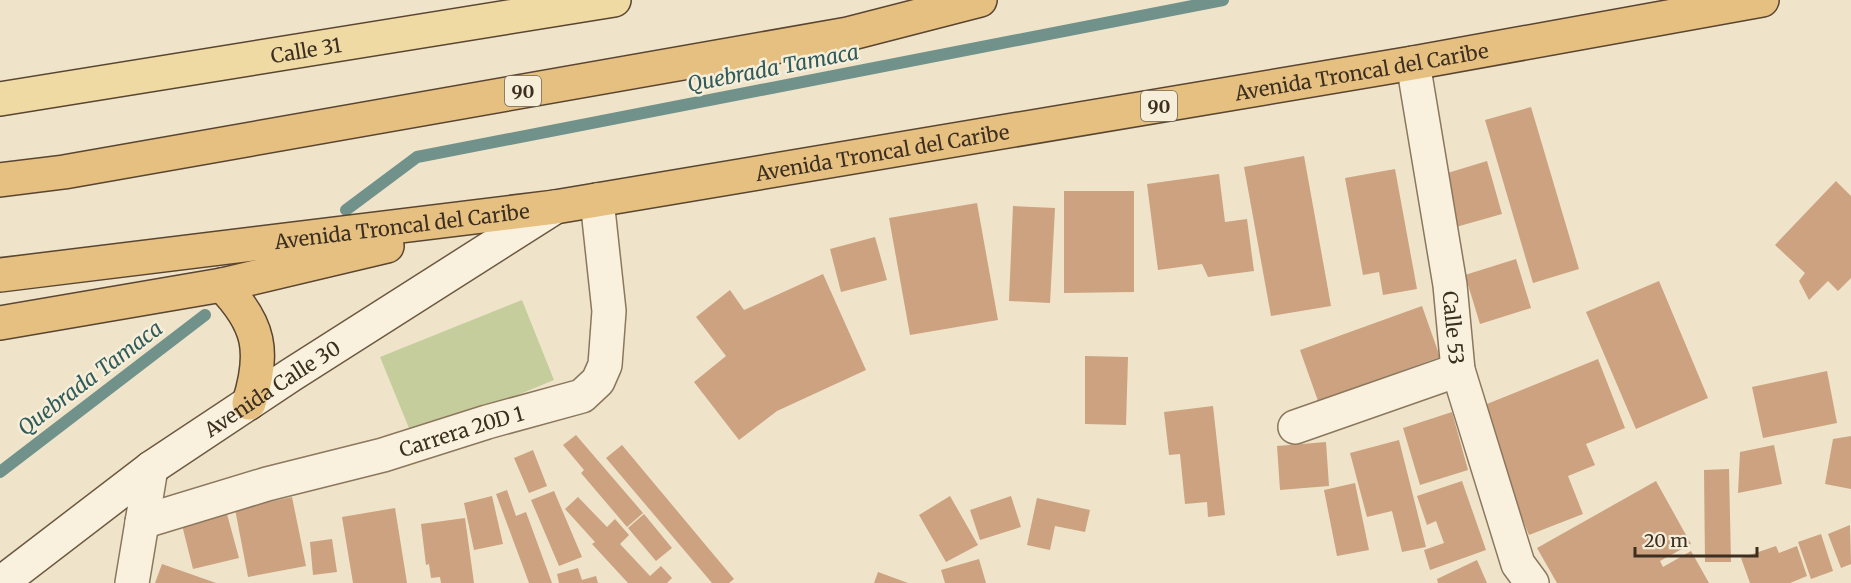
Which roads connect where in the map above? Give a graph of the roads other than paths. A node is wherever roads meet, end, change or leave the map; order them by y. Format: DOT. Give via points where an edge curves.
graph roads {
  1 [pos="614,0"];
  2 [pos="980,0"];
  3 [pos="1762,0"];
  4 [pos="1413,63"];
  5 [pos="0,99"];
  6 [pos="0,180"];
  7 [pos="597,200"];
  8 [pos="555,207"];
  9 [pos="0,275"];
  10 [pos="222,285"];
  11 [pos="0,323"];
  12 [pos="1458,370"];
  13 [pos="249,403"];
  14 [pos="1295,427"];
  15 [pos="151,468"];
  16 [pos="142,522"];
  17 [pos="1,583"];
  18 [pos="132,583"];
  19 [pos="1532,583"];
  1 -- 5 [label="main road, Calle 31"];
  2 -- 6 [label="highway, 90" via="848,34"];
  3 -- 4 [label="highway, Avenida Troncal del Caribe / 90"];
  4 -- 7 [label="highway, Avenida Troncal del Caribe / 90"];
  4 -- 12 [label="street, Calle 53" via="1450,285"];
  7 -- 8 [label="highway, Avenida Troncal del Caribe / 90"];
  7 -- 16 [label="street, Carrera 20D 1" via="609,311 605,365 598,381 582,396"];
  8 -- 9 [label="highway, Avenida Troncal del Caribe / 90"];
  8 -- 10 [label="highway"];
  8 -- 13 [label="street, Avenida Calle 30"];
  10 -- 11 [label="highway"];
  10 -- 13 [label="highway" via="240,303 253,326 257,378"];
  12 -- 14 [label="street"];
  12 -- 19 [label="street, Calle 53" via="1518,564"];
  13 -- 15 [label="street, Avenida Calle 30"];
  15 -- 16 [label="street"];
  15 -- 17 [label="street, Avenida Calle 30"];
  16 -- 18 [label="street"];
}
